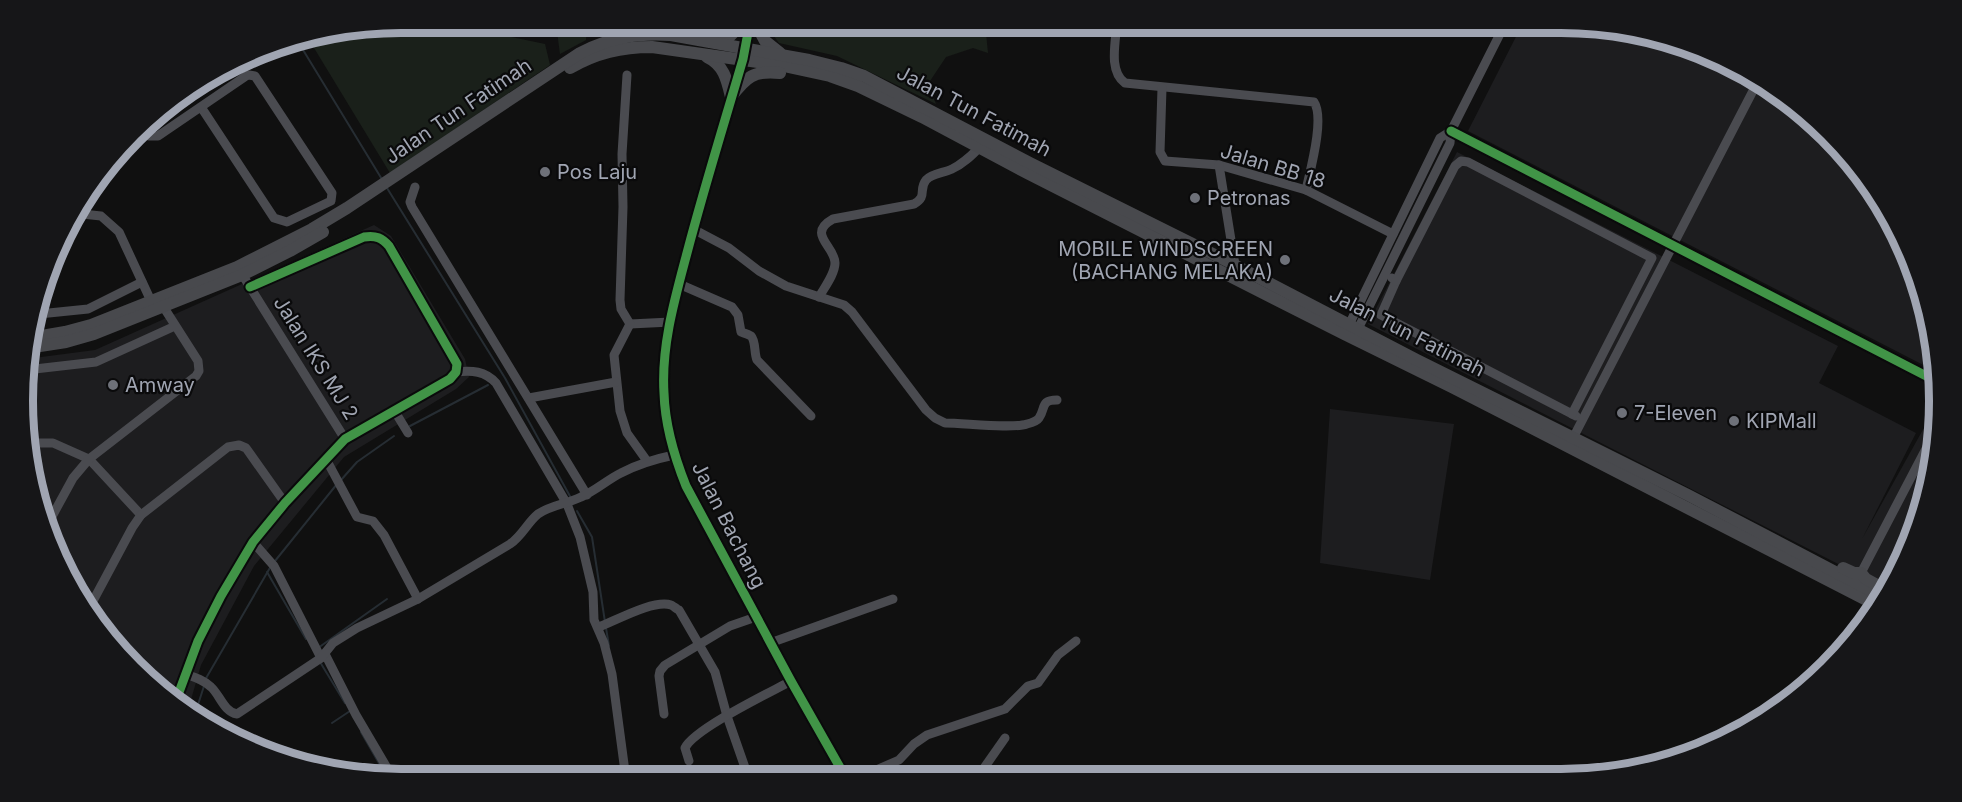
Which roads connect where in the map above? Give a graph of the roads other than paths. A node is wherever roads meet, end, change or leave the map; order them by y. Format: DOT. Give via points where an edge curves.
graph roads {
  1 [pos="733,33"];
  2 [pos="748,33"];
  3 [pos="759,33"];
  4 [pos="1117,33"];
  5 [pos="1500,33"];
  6 [pos="693,38"];
  7 [pos="695,53"];
  8 [pos="744,54"];
  9 [pos="792,57"];
  10 [pos="815,72"];
  11 [pos="627,75"];
  12 [pos="1162,88"];
  13 [pos="1754,88"];
  14 [pos="732,97"];
  15 [pos="201,107"];
  16 [pos="1451,131"];
  17 [pos="147,135"];
  18 [pos="979,148"];
  19 [pos="1219,165"];
  20 [pos="396,181"];
  21 [pos="415,187"];
  22 [pos="1306,190"];
  23 [pos="84,214"];
  24 [pos="693,229"];
  25 [pos="1393,234"];
  26 [pos="1672,245"];
  27 [pos="1235,265"];
  28 [pos="240,271"];
  29 [pos="1385,274"];
  30 [pos="1396,281"];
  31 [pos="142,282"];
  32 [pos="679,284"];
  33 [pos="250,287"];
  34 [pos="819,297"];
  35 [pos="157,302"];
  36 [pos="44,313"];
  37 [pos="671,322"];
  38 [pos="630,324"];
  39 [pos="175,326"];
  40 [pos="1351,332"];
  41 [pos="39,337"];
  42 [pos="37,346"];
  43 [pos="457,368"];
  44 [pos="35,369"];
  45 [pos="1928,377"];
  46 [pos="616,382"];
  47 [pos="529,398"];
  48 [pos="1057,400"];
  49 [pos="394,410"];
  50 [pos="1572,414"];
  51 [pos="811,416"];
  52 [pos="1582,419"];
  53 [pos="408,433"];
  54 [pos="1573,438"];
  55 [pos="345,439"];
  56 [pos="36,443"];
  57 [pos="1926,449"];
  58 [pos="674,455"];
  59 [pos="89,459"];
  60 [pos="326,459"];
  61 [pos="647,461"];
  62 [pos="587,495"];
  63 [pos="285,503"];
  64 [pos="567,504"];
  65 [pos="52,515"];
  66 [pos="141,515"];
  67 [pos="254,542"];
  68 [pos="1829,568"];
  69 [pos="1861,573"];
  70 [pos="1879,586"];
  71 [pos="1875,593"];
  72 [pos="1855,595"];
  73 [pos="418,599"];
  74 [pos="892,599"];
  75 [pos="93,601"];
  76 [pos="1869,602"];
  77 [pos="1867,605"];
  78 [pos="756,617"];
  79 [pos="603,625"];
  80 [pos="1076,641"];
  81 [pos="770,642"];
  82 [pos="699,644"];
  83 [pos="323,656"];
  84 [pos="185,674"];
  85 [pos="791,681"];
  86 [pos="177,693"];
  87 [pos="664,714"];
  88 [pos="727,716"];
  89 [pos="1005,738"];
  90 [pos="689,761"];
  91 [pos="387,768"];
  92 [pos="624,769"];
  93 [pos="746,769"];
  94 [pos="841,769"];
  95 [pos="878,769"];
  96 [pos="983,769"];
  1 -- 6 [label="main road" via="721,40"];
  2 -- 8 [label="street, Jalan Bachang"];
  3 -- 9 [label="main road" via="772,48"];
  4 -- 12 [label="street" via="1117,75 1125,83"];
  5 -- 16 [label="street"];
  6 -- 8 [label="main road, Jalan Tun Fatimah"];
  6 -- 20 [label="main road, Jalan Tun Fatimah" via="643,34 600,43 572,57"];
  7 -- 8 [label="main road, Jalan Tun Fatimah"];
  7 -- 14 [label="main road" via="710,58 722,69"];
  7 -- 20 [label="main road, Jalan Tun Fatimah" via="633,47 590,57"];
  8 -- 9 [label="main road, Jalan Tun Fatimah"];
  8 -- 10 [label="main road, Jalan Tun Fatimah"];
  8 -- 14 [label="street, Jalan Bachang"];
  9 -- 27 [label="main road, Jalan Tun Fatimah" via="864,76"];
  10 -- 14 [label="main road" via="756,74"];
  10 -- 18 [label="main road, Jalan Tun Fatimah" via="858,86"];
  11 -- 38 [label="street" via="620,300"];
  12 -- 19 [label="street, Jalan BB 18" via="1160,152 1165,161"];
  12 -- 22 [label="street" via="1314,102 1318,109 1317,139"];
  13 -- 26 [label="street"];
  14 -- 24 [label="street, Jalan Bachang"];
  15 -- 15 [label="street" via="278,220 287,222 328,203 332,192 258,79 246,76"];
  15 -- 17 [label="street" via="158,136"];
  16 -- 25 [label="street" via="1440,138"];
  16 -- 26 [label="street"];
  16 -- 29 [label="street" via="1450,143"];
  18 -- 34 [label="street" via="958,166 927,179 923,197 914,204 826,223 822,234 835,263"];
  18 -- 40 [label="main road, Jalan Tun Fatimah"];
  19 -- 22 [label="street, Jalan BB 18"];
  19 -- 27 [label="street"];
  20 -- 28 [label="main road, Jalan Tun Fatimah" via="309,241"];
  21 -- 47 [label="street" via="412,207"];
  22 -- 25 [label="street, Jalan BB 18"];
  23 -- 31 [label="street" via="101,216 119,232"];
  24 -- 32 [label="street, Jalan Bachang"];
  24 -- 34 [label="street" via="729,248 759,272"];
  25 -- 40 [label="street"];
  26 -- 45 [label="street"];
  26 -- 52 [label="street"];
  27 -- 40 [label="main road, Jalan Tun Fatimah"];
  28 -- 33 [label="street, Jalan IKS MJ 2"];
  28 -- 35 [label="main road, Jalan Tun Fatimah"];
  29 -- 30 [label="street"];
  29 -- 40 [label="street"];
  30 -- 50 [label="street" via="1382,315"];
  30 -- 50 [label="street" via="1461,161 1652,258"];
  31 -- 35 [label="street"];
  31 -- 36 [label="street" via="88,309"];
  32 -- 37 [label="street, Jalan Bachang"];
  32 -- 51 [label="street" via="732,307 741,332 753,339 757,360"];
  33 -- 43 [label="street" via="364,237 382,238"];
  33 -- 55 [label="street, Jalan IKS MJ 2"];
  34 -- 48 [label="street" via="844,305 852,312 926,410 945,423 1022,426 1037,420 1043,405"];
  35 -- 39 [label="street"];
  35 -- 41 [label="main road, Jalan Tun Fatimah" via="91,325"];
  35 -- 42 [label="main road, Jalan Tun Fatimah" via="94,334"];
  37 -- 38 [label="street"];
  37 -- 58 [label="street, Jalan Bachang" via="664,392"];
  38 -- 46 [label="street" via="614,355"];
  39 -- 44 [label="street" via="96,362"];
  39 -- 59 [label="street" via="198,361 196,376"];
  40 -- 54 [label="main road, Jalan Tun Fatimah"];
  40 -- 72 [label="main road, Jalan Tun Fatimah"];
  43 -- 49 [label="street" via="450,379"];
  43 -- 64 [label="street" via="489,375 496,382"];
  46 -- 47 [label="street"];
  46 -- 61 [label="street" via="622,421"];
  47 -- 62 [label="street"];
  49 -- 53 [label="street"];
  49 -- 55 [label="street"];
  50 -- 52 [label="street"];
  52 -- 54 [label="street"];
  54 -- 68 [label="main road, Jalan Tun Fatimah"];
  55 -- 60 [label="street"];
  56 -- 59 [label="street" via="53,443"];
  57 -- 69 [label="street"];
  58 -- 61 [label="street"];
  58 -- 78 [label="street, Jalan Bachang" via="686,486"];
  59 -- 65 [label="street"];
  59 -- 66 [label="street"];
  60 -- 63 [label="street"];
  60 -- 73 [label="street" via="357,517 373,521 384,535"];
  61 -- 62 [label="street"];
  62 -- 64 [label="street"];
  63 -- 66 [label="street" via="246,448 233,445"];
  63 -- 67 [label="street"];
  64 -- 73 [label="street" via="536,515 519,538"];
  64 -- 79 [label="street" via="585,557 594,620"];
  66 -- 75 [label="street"];
  67 -- 83 [label="street" via="274,566"];
  67 -- 84 [label="street" via="202,632"];
  68 -- 69 [label="main road"];
  68 -- 71 [label="main road, Jalan Tun Fatimah"];
  69 -- 70 [label="main road"];
  72 -- 76 [label="main road, Jalan Tun Fatimah"];
  72 -- 77 [label="main road"];
  73 -- 83 [label="street" via="357,628 333,643"];
  74 -- 81 [label="street"];
  78 -- 81 [label="street, Jalan Bachang"];
  78 -- 82 [label="street"];
  79 -- 82 [label="street" via="652,606 671,605 679,610"];
  79 -- 92 [label="street"];
  80 -- 95 [label="street" via="1058,655 1038,683 1028,686 1005,709 927,735 899,760"];
  81 -- 85 [label="street, Jalan Bachang"];
  82 -- 87 [label="street" via="660,671"];
  82 -- 88 [label="street" via="715,672"];
  83 -- 84 [label="street" via="237,714 229,711 201,679"];
  83 -- 91 [label="street"];
  84 -- 86 [label="street"];
  85 -- 88 [label="street"];
  85 -- 94 [label="street, Jalan Bachang"];
  88 -- 90 [label="street" via="687,743"];
  88 -- 93 [label="street"];
  89 -- 96 [label="street"];
}
